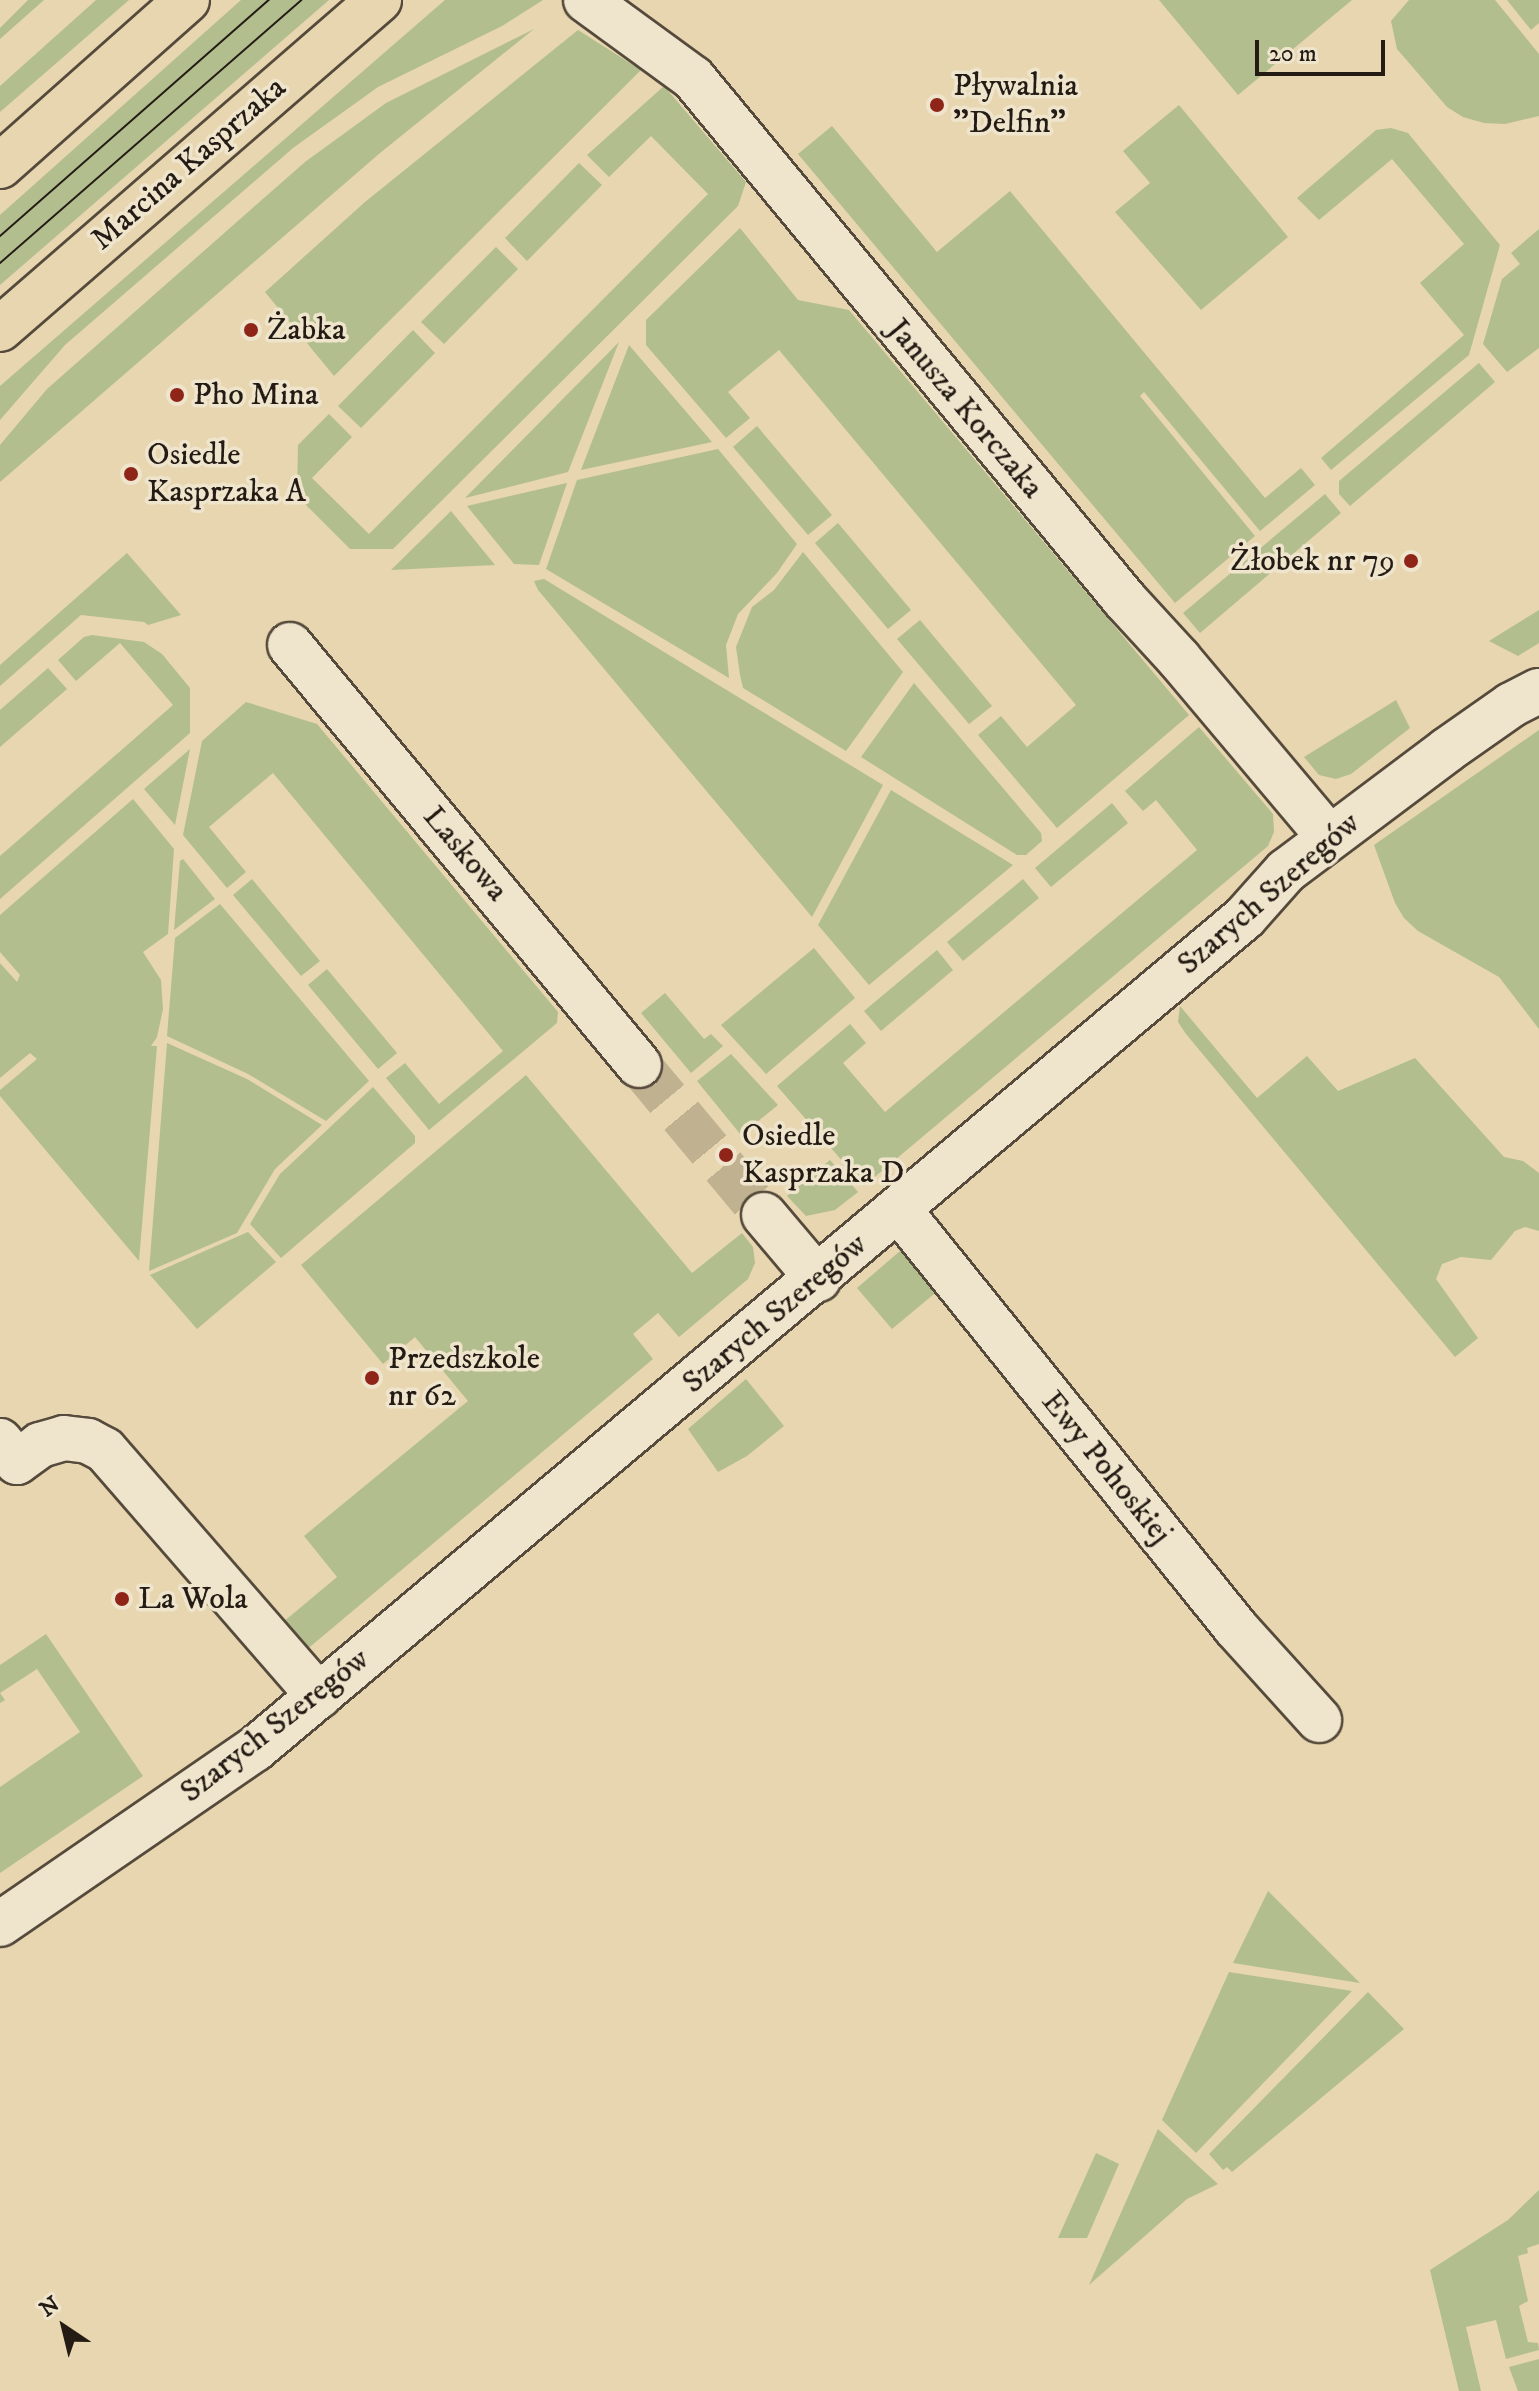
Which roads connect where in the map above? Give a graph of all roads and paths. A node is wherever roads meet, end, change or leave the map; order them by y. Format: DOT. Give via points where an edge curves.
graph roads {
  1 [pos="187,0"];
  2 [pos="379,0"];
  3 [pos="586,0"];
  4 [pos="0,166"];
  5 [pos="0,329"];
  6 [pos="290,645"];
  7 [pos="1539,691"];
  8 [pos="1329,837"];
  9 [pos="639,1065"];
  10 [pos="899,1210"];
  11 [pos="764,1215"];
  12 [pos="818,1279"];
  13 [pos="0,1441"];
  14 [pos="319,1696"];
  15 [pos="1319,1720"];
  16 [pos="0,1924"];
  1 -- 4 [label="main road"];
  2 -- 5 [label="main road, Marcina Kasprzaka"];
  3 -- 8 [label="street, Janusza Korczaka" via="693,78 1125,600"];
  6 -- 9 [label="street, Laskowa"];
  7 -- 8 [label="street, Szarych Szeregów" via="1511,705"];
  8 -- 10 [label="street, Szarych Szeregów" via="1286,871 1245,917"];
  10 -- 12 [label="street, Szarych Szeregów"];
  10 -- 15 [label="street, Ewy Pohoskiej" via="1236,1628"];
  11 -- 12 [label="street"];
  12 -- 14 [label="street, Szarych Szeregów"];
  13 -- 14 [label="street" via="17,1462 40,1445 64,1438 105,1450"];
  14 -- 16 [label="street, Szarych Szeregów" via="255,1749"];
}
